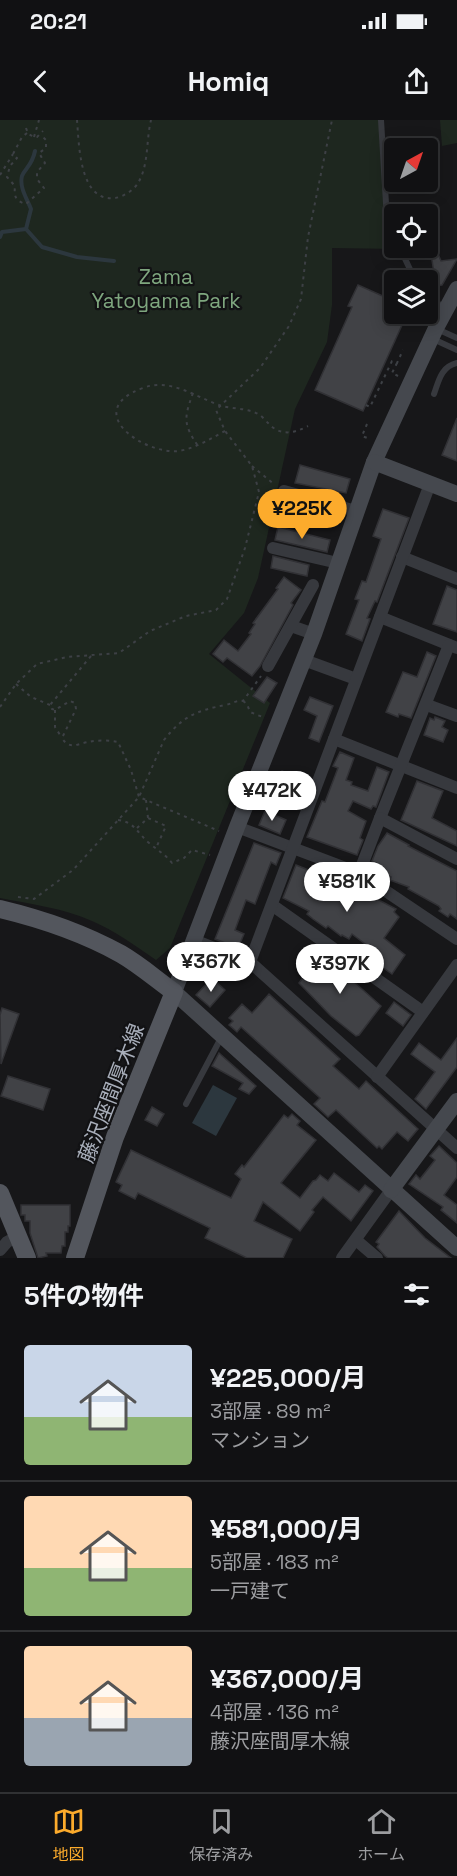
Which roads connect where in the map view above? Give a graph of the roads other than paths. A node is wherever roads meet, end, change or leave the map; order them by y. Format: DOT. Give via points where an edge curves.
graph roads {
  1 [pos="381,120"];
  2 [pos="386,204"];
  3 [pos="457,290"];
  4 [pos="438,303"];
  5 [pos="446,309"];
  6 [pos="434,334"];
  7 [pos="457,338"];
  8 [pos="457,350"];
  9 [pos="457,363"];
  10 [pos="434,394"];
  11 [pos="374,462"];
  12 [pos="430,483"];
  13 [pos="284,491"];
  14 [pos="457,494"];
  15 [pos="356,511"];
  16 [pos="273,548"];
  17 [pos="402,557"];
  18 [pos="338,563"];
  19 [pos="457,579"];
  20 [pos="314,585"];
  21 [pos="380,617"];
  22 [pos="291,626"];
  23 [pos="314,634"];
  24 [pos="453,646"];
  25 [pos="304,660"];
  26 [pos="268,666"];
  27 [pos="356,679"];
  28 [pos="427,705"];
  29 [pos="457,716"];
  30 [pos="334,739"];
  31 [pos="401,765"];
  32 [pos="457,788"];
  33 [pos="380,818"];
  34 [pos="230,830"];
  35 [pos="293,848"];
  36 [pos="457,859"];
  37 [pos="359,873"];
  38 [pos="7,903"];
  39 [pos="272,905"];
  40 [pos="457,939"];
  41 [pos="194,940"];
  42 [pos="250,962"];
  43 [pos="457,965"];
  44 [pos="174,992"];
  45 [pos="423,1012"];
  46 [pos="222,1035"];
  47 [pos="377,1077"];
  48 [pos="457,1101"];
  49 [pos="186,1104"];
  50 [pos="436,1130"];
  51 [pos="457,1148"];
  52 [pos="391,1190"];
  53 [pos="0,1193"];
  54 [pos="18,1236"];
  55 [pos="356,1240"];
  56 [pos="457,1248"];
  57 [pos="0,1250"];
  58 [pos="27,1258"];
  59 [pos="75,1258"];
  60 [pos="342,1258"];
  61 [pos="377,1258"];
  1 -- 2 [label="lane"];
  3 -- 5 [label="street"];
  4 -- 5 [label="lane"];
  5 -- 6 [label="street"];
  6 -- 7 [label="lane"];
  6 -- 8 [label="lane"];
  6 -- 11 [label="street"];
  9 -- 10 [label="lane" via="442,373"];
  11 -- 12 [label="street"];
  11 -- 15 [label="street"];
  12 -- 14 [label="street"];
  12 -- 17 [label="street"];
  13 -- 15 [label="street"];
  15 -- 18 [label="street"];
  16 -- 18 [label="street"];
  17 -- 19 [label="street"];
  17 -- 21 [label="street"];
  18 -- 23 [label="street"];
  20 -- 22 [label="street"];
  21 -- 24 [label="street"];
  21 -- 27 [label="street"];
  22 -- 23 [label="street"];
  22 -- 26 [label="street"];
  23 -- 25 [label="street"];
  24 -- 28 [label="street"];
  25 -- 27 [label="street"];
  25 -- 34 [label="street"];
  27 -- 30 [label="street"];
  28 -- 29 [label="street"];
  28 -- 31 [label="street"];
  30 -- 31 [label="street"];
  30 -- 35 [label="street"];
  31 -- 32 [label="street"];
  31 -- 33 [label="street"];
  33 -- 36 [label="street"];
  33 -- 37 [label="street"];
  34 -- 35 [label="street"];
  34 -- 41 [label="street"];
  35 -- 37 [label="street"];
  35 -- 39 [label="street"];
  37 -- 40 [label="street"];
  38 -- 44 [label="main road" via="122,955"];
  39 -- 42 [label="street"];
  39 -- 45 [label="street"];
  41 -- 42 [label="street"];
  41 -- 44 [label="street"];
  42 -- 47 [label="street"];
  43 -- 45 [label="street"];
  44 -- 46 [label="street"];
  44 -- 59 [label="main road, 藤沢座間厚木線" via="115,1137"];
  45 -- 47 [label="street"];
  46 -- 49 [label="lane"];
  46 -- 52 [label="street"];
  47 -- 50 [label="street"];
  48 -- 50 [label="street"];
  50 -- 51 [label="street"];
  50 -- 52 [label="street"];
  52 -- 55 [label="street"];
  52 -- 56 [label="street"];
  53 -- 54 [label="main road"];
  54 -- 57 [label="street"];
  54 -- 58 [label="main road"];
  55 -- 60 [label="street"];
  55 -- 61 [label="street"];
}
